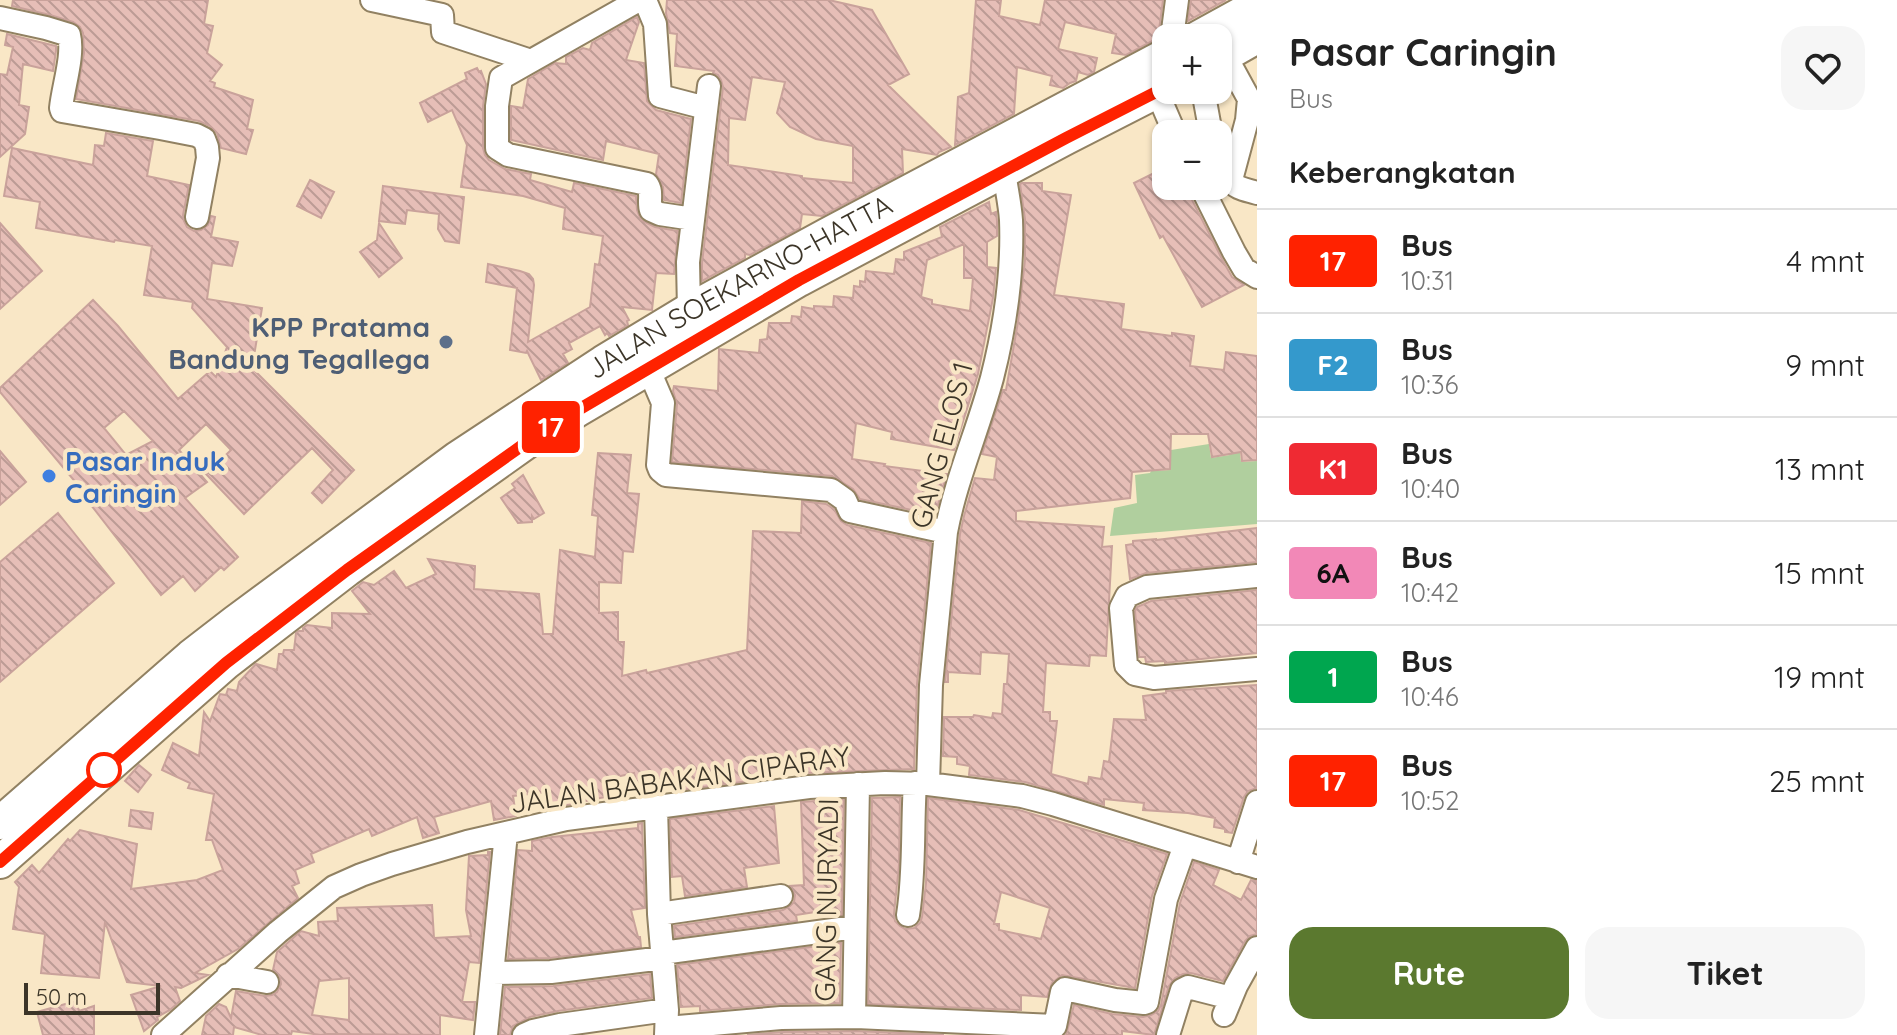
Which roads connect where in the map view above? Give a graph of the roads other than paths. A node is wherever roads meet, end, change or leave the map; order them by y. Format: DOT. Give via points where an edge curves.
graph roads {
  1 [pos="3,0"];
  2 [pos="372,0"];
  3 [pos="642,0"];
  4 [pos="1177,0"];
  5 [pos="1257,5"];
  6 [pos="0,10"];
  7 [pos="0,18"];
  8 [pos="1174,24"];
  9 [pos="1222,24"];
  10 [pos="1257,37"];
  11 [pos="1232,51"];
  12 [pos="531,61"];
  13 [pos="1152,62"];
  14 [pos="1232,73"];
  15 [pos="1152,95"];
  16 [pos="1004,171"];
  17 [pos="1257,193"];
  18 [pos="1208,200"];
  19 [pos="1223,200"];
  20 [pos="197,217"];
  21 [pos="693,219"];
  22 [pos="1257,275"];
  23 [pos="689,310"];
  24 [pos="648,368"];
  25 [pos="946,532"];
  26 [pos="1257,576"];
  27 [pos="1257,669"];
  28 [pos="858,784"];
  29 [pos="921,784"];
  30 [pos="1257,802"];
  31 [pos="656,807"];
  32 [pos="0,823"];
  33 [pos="506,833"];
  34 [pos="1185,845"];
  35 [pos="0,862"];
  36 [pos="1247,864"];
  37 [pos="781,896"];
  38 [pos="659,914"];
  39 [pos="908,915"];
  40 [pos="855,927"];
  41 [pos="1257,948"];
  42 [pos="663,956"];
  43 [pos="492,973"];
  44 [pos="228,975"];
  45 [pos="267,982"];
  46 [pos="854,1017"];
  47 [pos="667,1024"];
  48 [pos="1055,1031"];
  49 [pos="163,1035"];
  50 [pos="486,1035"];
  51 [pos="524,1035"];
  52 [pos="1168,1035"];
  1 -- 6 [label="street"];
  2 -- 12 [label="street" via="442,15 443,32"];
  3 -- 12 [label="street"];
  3 -- 21 [label="street" via="655,24 660,96 708,97"];
  4 -- 8 [label="street"];
  5 -- 9 [label="highway"];
  7 -- 20 [label="street" via="69,35 62,111 204,139 208,158"];
  10 -- 11 [label="highway"];
  12 -- 21 [label="street" via="499,81 499,151 647,184 651,210"];
  13 -- 23 [label="highway, JALAN SOEKARNO-HATTA"];
  14 -- 17 [label="street" via="1249,99 1231,180"];
  15 -- 16 [label="highway, JALAN SOEKARNO-HATTA"];
  16 -- 24 [label="highway, JALAN SOEKARNO-HATTA"];
  16 -- 25 [label="street, GANG ELOS 1" via="1011,218 1003,326"];
  18 -- 22 [label="street" via="1244,269"];
  19 -- 22 [label="street"];
  21 -- 23 [label="street"];
  23 -- 32 [label="highway, JALAN SOEKARNO-HATTA" via="457,458 289,581 191,656"];
  24 -- 25 [label="street" via="663,403 658,465 666,475 831,490 852,511"];
  24 -- 35 [label="highway, JALAN SOEKARNO-HATTA" via="527,442 347,570 226,663"];
  25 -- 29 [label="street, GANG ELOS 1"];
  26 -- 27 [label="street" via="1147,587 1127,596 1121,608 1126,665 1135,674 1154,678"];
  28 -- 29 [label="street, JALAN BABAKAN CIPARAY"];
  28 -- 31 [label="street, JALAN BABAKAN CIPARAY"];
  28 -- 40 [label="street, GANG NURYADI"];
  29 -- 34 [label="street, JALAN BABAKAN CIPARAY" via="1022,796"];
  29 -- 39 [label="street, GANG ELOS 1"];
  30 -- 36 [label="street"];
  31 -- 33 [label="street, JALAN BABAKAN CIPARAY"];
  31 -- 38 [label="street"];
  33 -- 43 [label="street"];
  33 -- 44 [label="street, JALAN BABAKAN CIPARAY" via="392,864 334,887"];
  34 -- 36 [label="street, JALAN BABAKAN CIPARAY"];
  34 -- 48 [label="street, GANG NURYADI" via="1165,904 1147,1002 1065,989"];
  37 -- 38 [label="street"];
  38 -- 42 [label="street"];
  40 -- 42 [label="street"];
  40 -- 46 [label="street, GANG NURYADI"];
  41 -- 52 [label="street" via="1227,1006 1188,987 1182,990"];
  42 -- 43 [label="street" via="551,972"];
  42 -- 47 [label="street"];
  43 -- 50 [label="street"];
  44 -- 45 [label="street"];
  44 -- 49 [label="street, JALAN BABAKAN CIPARAY"];
  46 -- 47 [label="street, GANG NURYADI"];
  46 -- 48 [label="street, GANG NURYADI"];
  47 -- 51 [label="street, GANG NURYADI" via="560,1025"];
}
